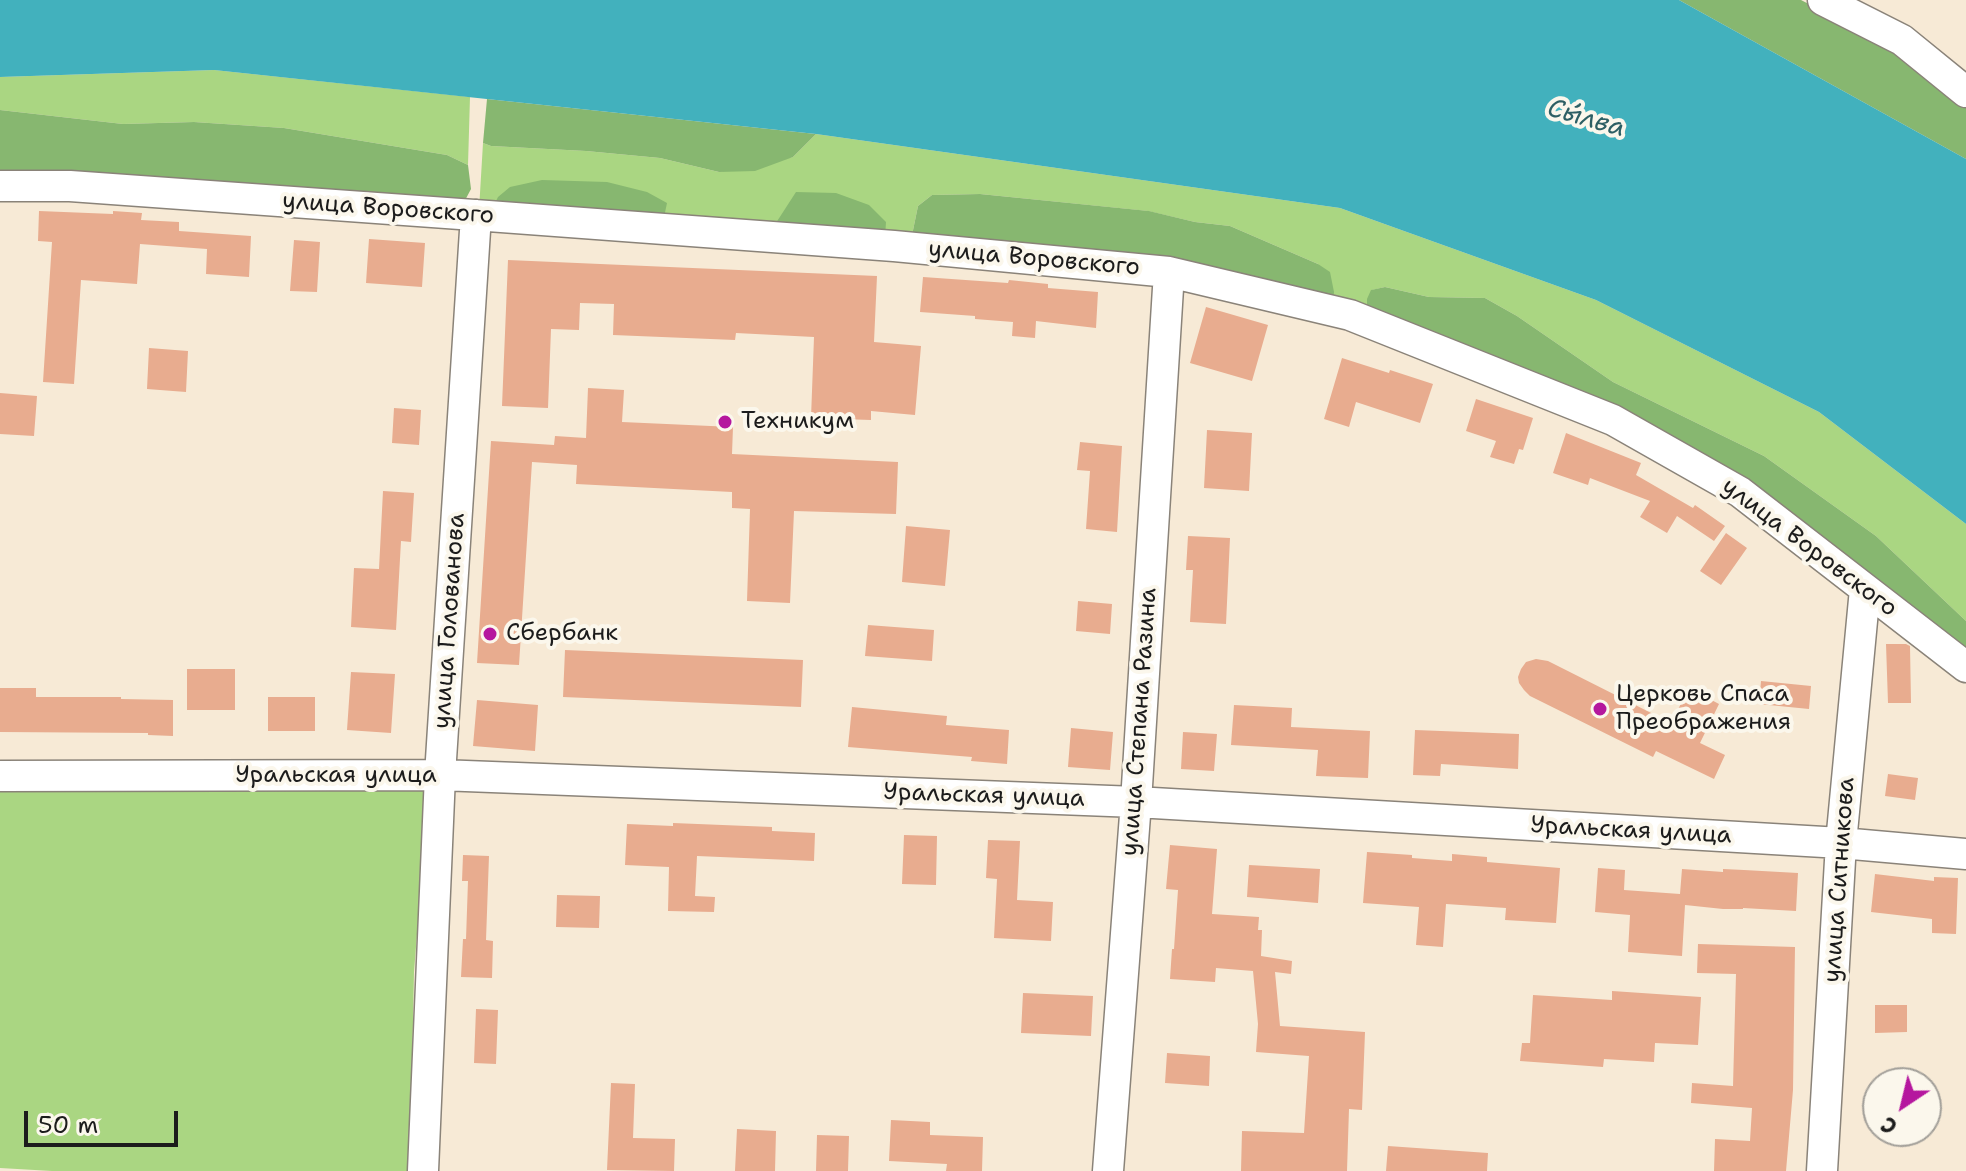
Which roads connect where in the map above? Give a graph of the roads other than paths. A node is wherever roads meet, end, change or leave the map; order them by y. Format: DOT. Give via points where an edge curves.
graph roads {
  1 [pos="1823,0"];
  2 [pos="1966,92"];
  3 [pos="0,186"];
  4 [pos="476,215"];
  5 [pos="1169,272"];
  6 [pos="1865,589"];
  7 [pos="1966,667"];
  8 [pos="440,775"];
  9 [pos="0,776"];
  10 [pos="1136,802"];
  11 [pos="1841,843"];
  12 [pos="1966,854"];
  13 [pos="423,1171"];
  14 [pos="1108,1171"];
  15 [pos="1822,1171"];
  1 -- 2 [label="street" via="1902,40"];
  3 -- 4 [label="street, улица Воровского" via="70,186"];
  4 -- 5 [label="street, улица Воровского"];
  4 -- 8 [label="street, улица Голованова"];
  5 -- 6 [label="street, улица Воровского" via="1350,315 1613,420 1740,492"];
  5 -- 10 [label="street, улица Степана Разина"];
  6 -- 7 [label="street, улица Воровского"];
  6 -- 11 [label="street, улица Ситникова"];
  8 -- 9 [label="street, Уральская улица"];
  8 -- 10 [label="street, Уральская улица"];
  8 -- 13 [label="street, улица Голованова"];
  10 -- 11 [label="street, Уральская улица"];
  10 -- 14 [label="street, улица Степана Разина"];
  11 -- 12 [label="street, Уральская улица"];
  11 -- 15 [label="street, улица Ситникова"];
}
